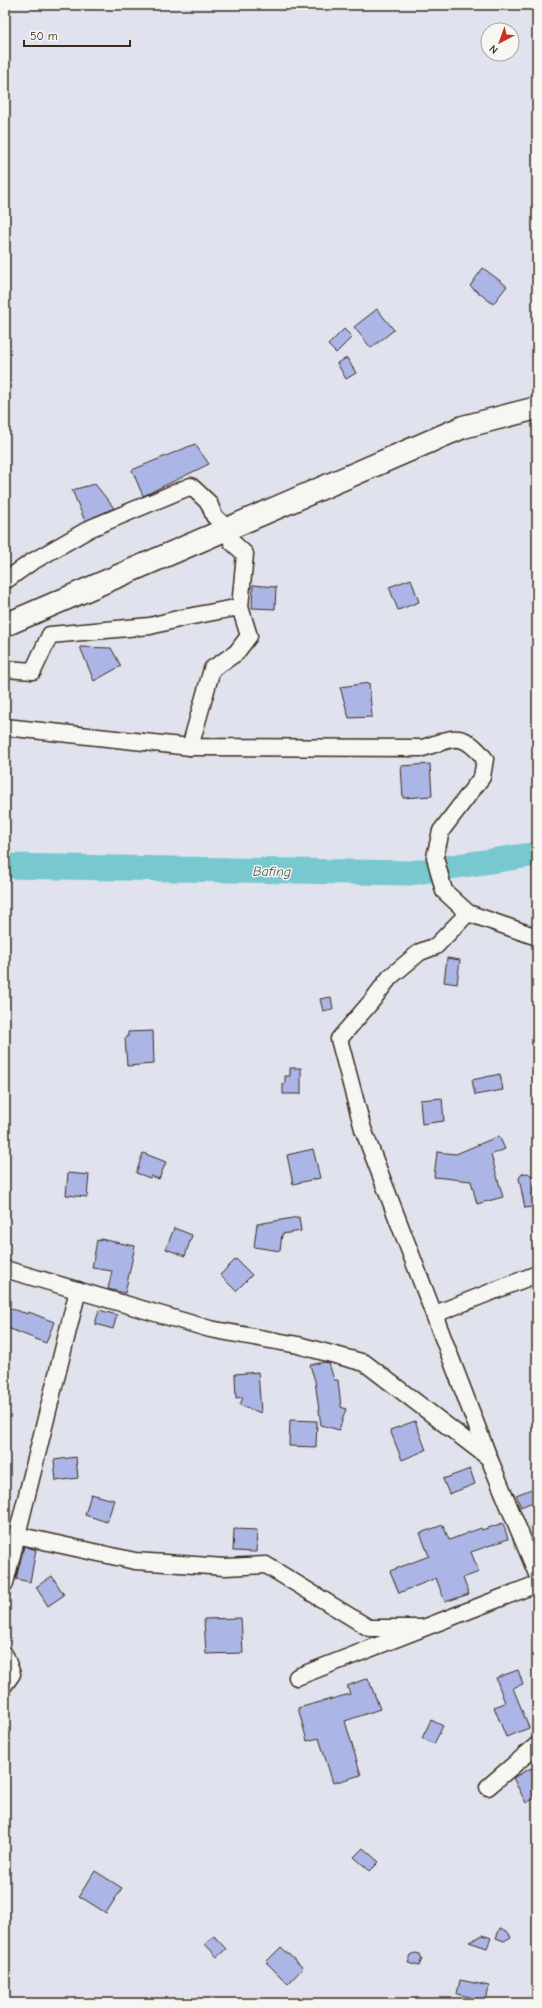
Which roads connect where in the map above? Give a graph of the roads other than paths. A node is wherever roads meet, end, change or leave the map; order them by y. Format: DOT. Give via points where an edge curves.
graph roads {
  1 [pos="537,408"];
  2 [pos="228,529"];
  3 [pos="5,581"];
  4 [pos="240,607"];
  5 [pos="5,625"];
  6 [pos="5,669"];
  7 [pos="5,727"];
  8 [pos="190,747"];
  9 [pos="468,913"];
  10 [pos="537,936"];
  11 [pos="5,1269"];
  12 [pos="537,1274"];
  13 [pos="78,1290"];
  14 [pos="434,1314"];
  15 [pos="489,1458"];
  16 [pos="11,1537"];
  17 [pos="537,1574"];
  18 [pos="5,1583"];
  19 [pos="537,1584"];
  20 [pos="422,1628"];
  21 [pos="5,1655"];
  22 [pos="297,1676"];
  23 [pos="5,1684"];
  24 [pos="537,1745"];
  25 [pos="488,1787"];
  1 -- 2 [label="main road" via="463,427"];
  2 -- 3 [label="street" via="214,516 209,503 191,486 91,528 30,563"];
  2 -- 4 [label="street" via="232,542 245,554"];
  2 -- 5 [label="main road"];
  4 -- 6 [label="street" via="150,626 50,634 34,671"];
  4 -- 8 [label="street" via="249,636 236,653 212,669"];
  7 -- 8 [label="street"];
  8 -- 9 [label="street" via="424,748 454,738 472,743 486,759 482,777 441,831 435,857 444,891"];
  9 -- 10 [label="street"];
  9 -- 14 [label="street" via="436,946 420,952 390,977 339,1039 364,1129"];
  11 -- 13 [label="street"];
  12 -- 14 [label="street"];
  13 -- 15 [label="street" via="210,1329 298,1344 365,1363"];
  13 -- 16 [label="street"];
  14 -- 15 [label="street"];
  15 -- 17 [label="street"];
  16 -- 18 [label="street"];
  16 -- 20 [label="street" via="135,1561 224,1567 266,1565 369,1628"];
  19 -- 20 [label="street"];
  20 -- 22 [label="street"];
  21 -- 23 [label="street" via="12,1674"];
  24 -- 25 [label="street"];
}
